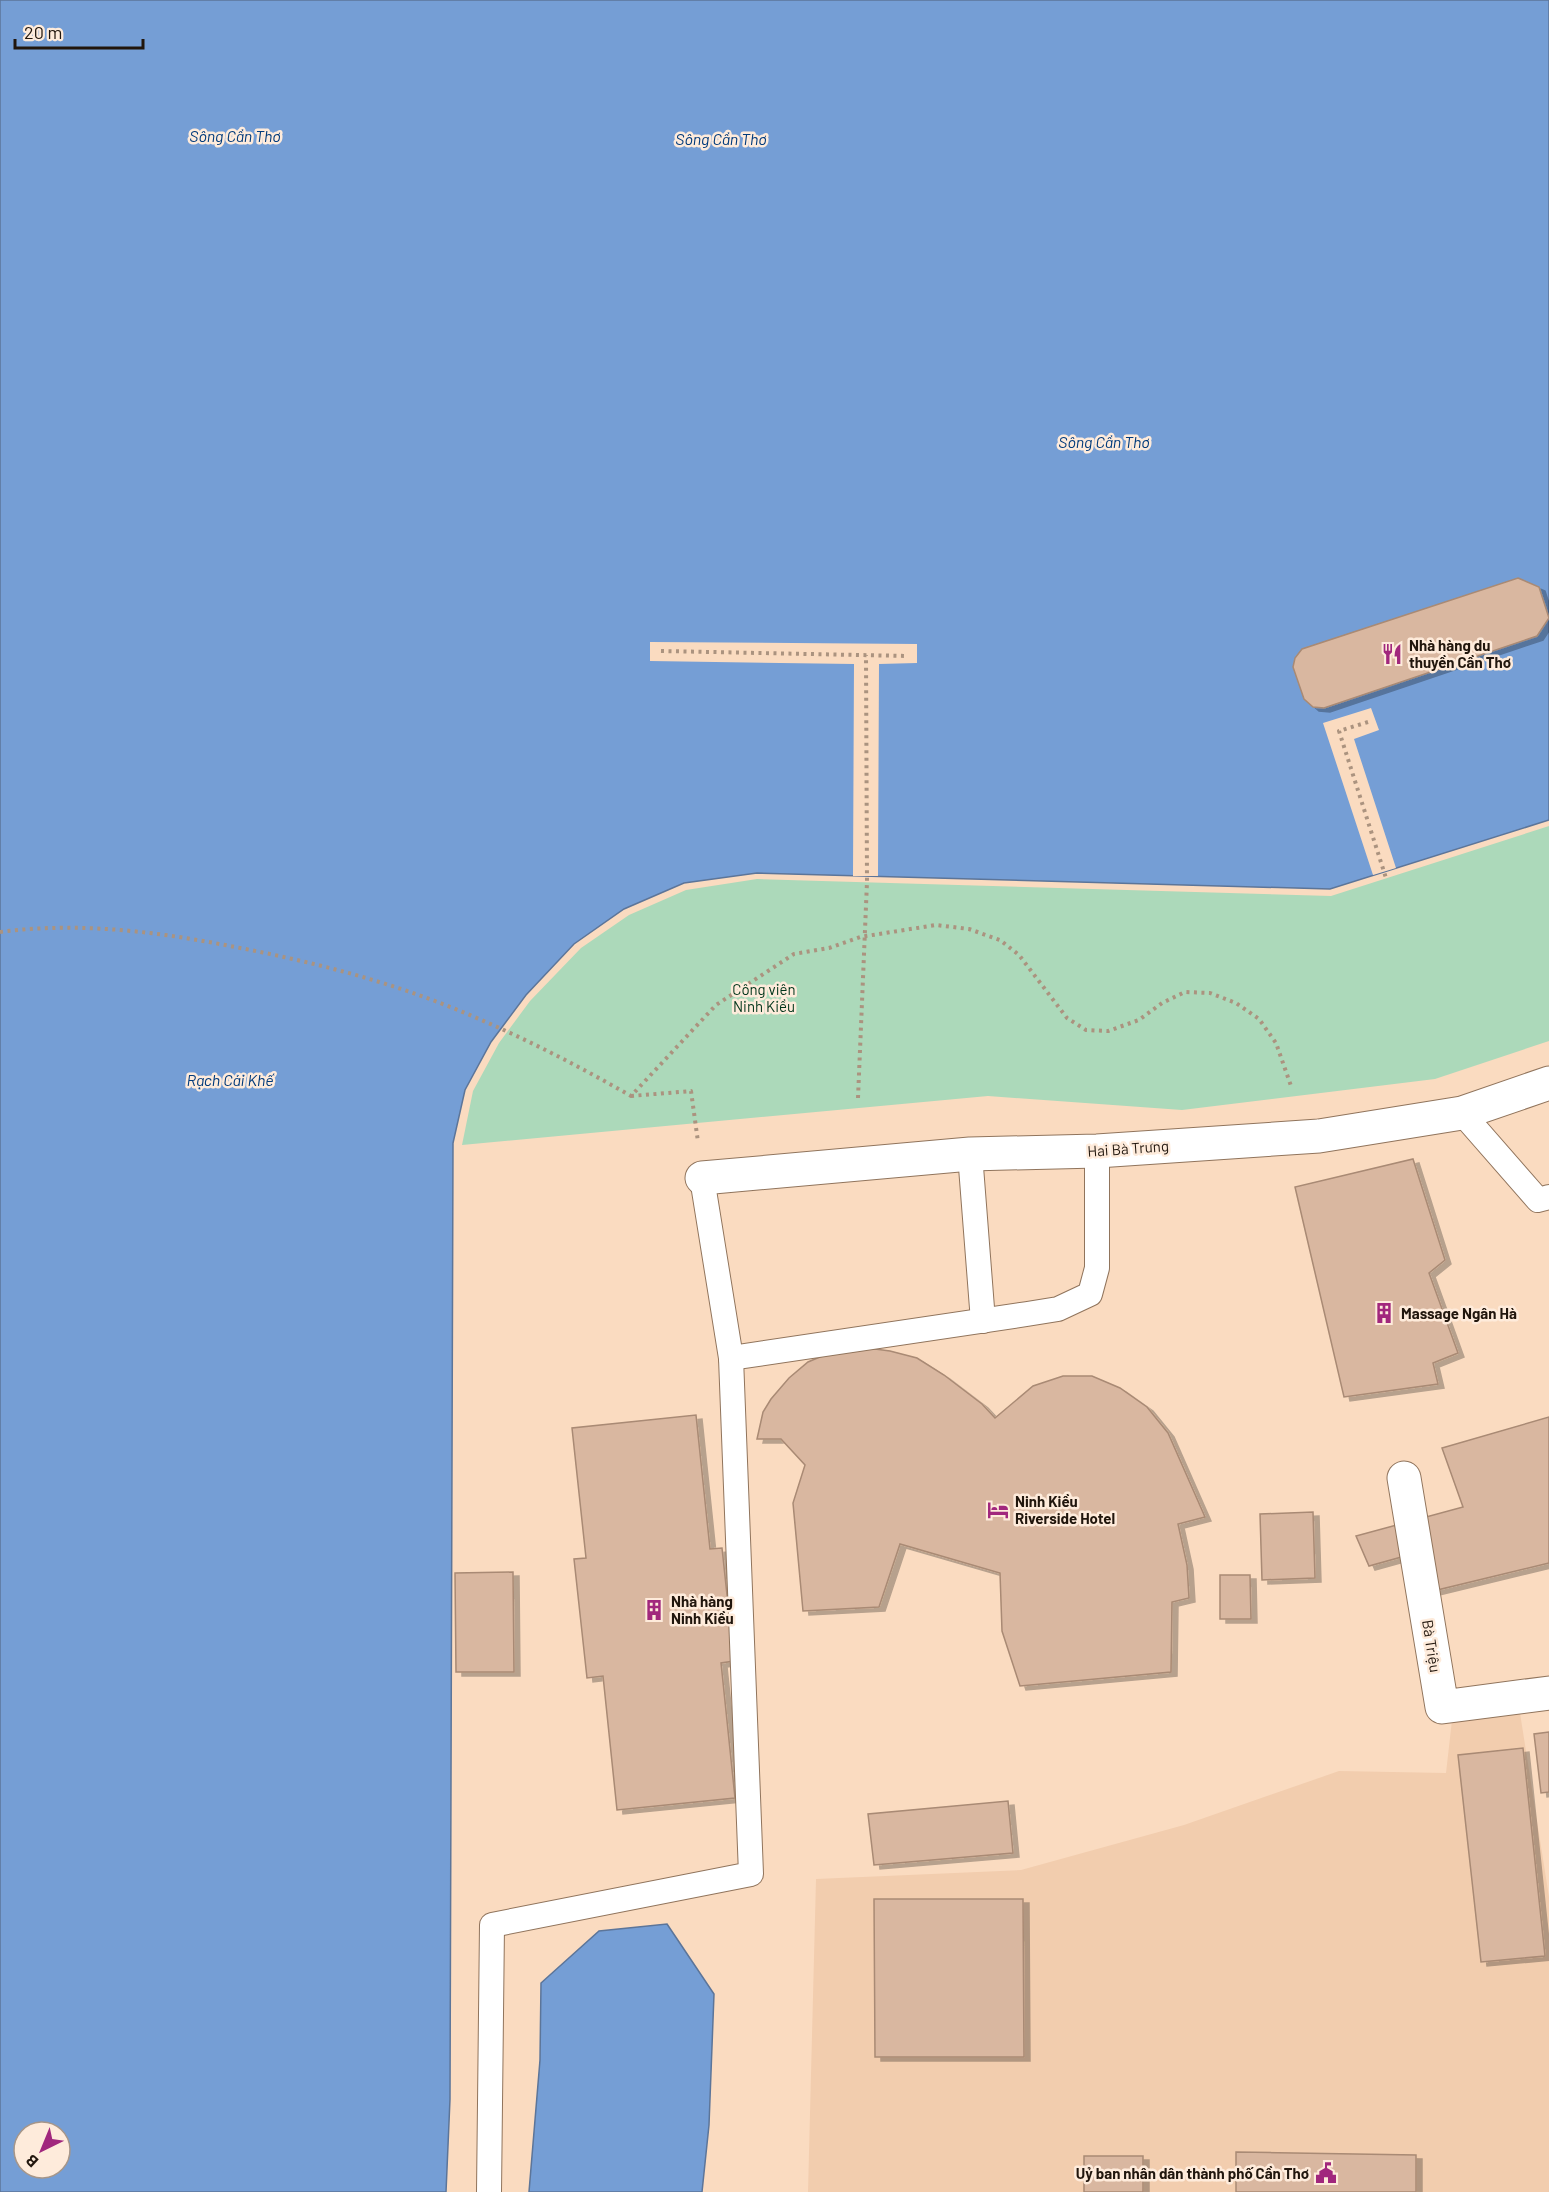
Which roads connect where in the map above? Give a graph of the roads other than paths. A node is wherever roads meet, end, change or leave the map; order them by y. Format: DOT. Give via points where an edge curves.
graph roads {
  1 [pos="1549,1083"];
  2 [pos="1462,1113"];
  3 [pos="1097,1151"];
  4 [pos="969,1154"];
  5 [pos="702,1178"];
  6 [pos="1549,1197"];
  7 [pos="983,1321"];
  8 [pos="730,1358"];
  9 [pos="1404,1478"];
  10 [pos="1549,1693"];
  11 [pos="489,2192"];
  1 -- 2 [label="street, Hai Bà Trưng"];
  2 -- 3 [label="street, Hai Bà Trưng" via="1319,1136"];
  2 -- 6 [label="lane" via="1538,1200"];
  3 -- 4 [label="street, Hai Bà Trưng"];
  3 -- 7 [label="lane" via="1097,1268 1090,1294 1058,1309"];
  4 -- 5 [label="street, Hai Bà Trưng"];
  4 -- 7 [label="lane"];
  5 -- 8 [label="lane"];
  7 -- 8 [label="lane"];
  8 -- 11 [label="lane" via="751,1874 492,1925"];
  9 -- 10 [label="street, Bà Triệu" via="1442,1707"];
}
